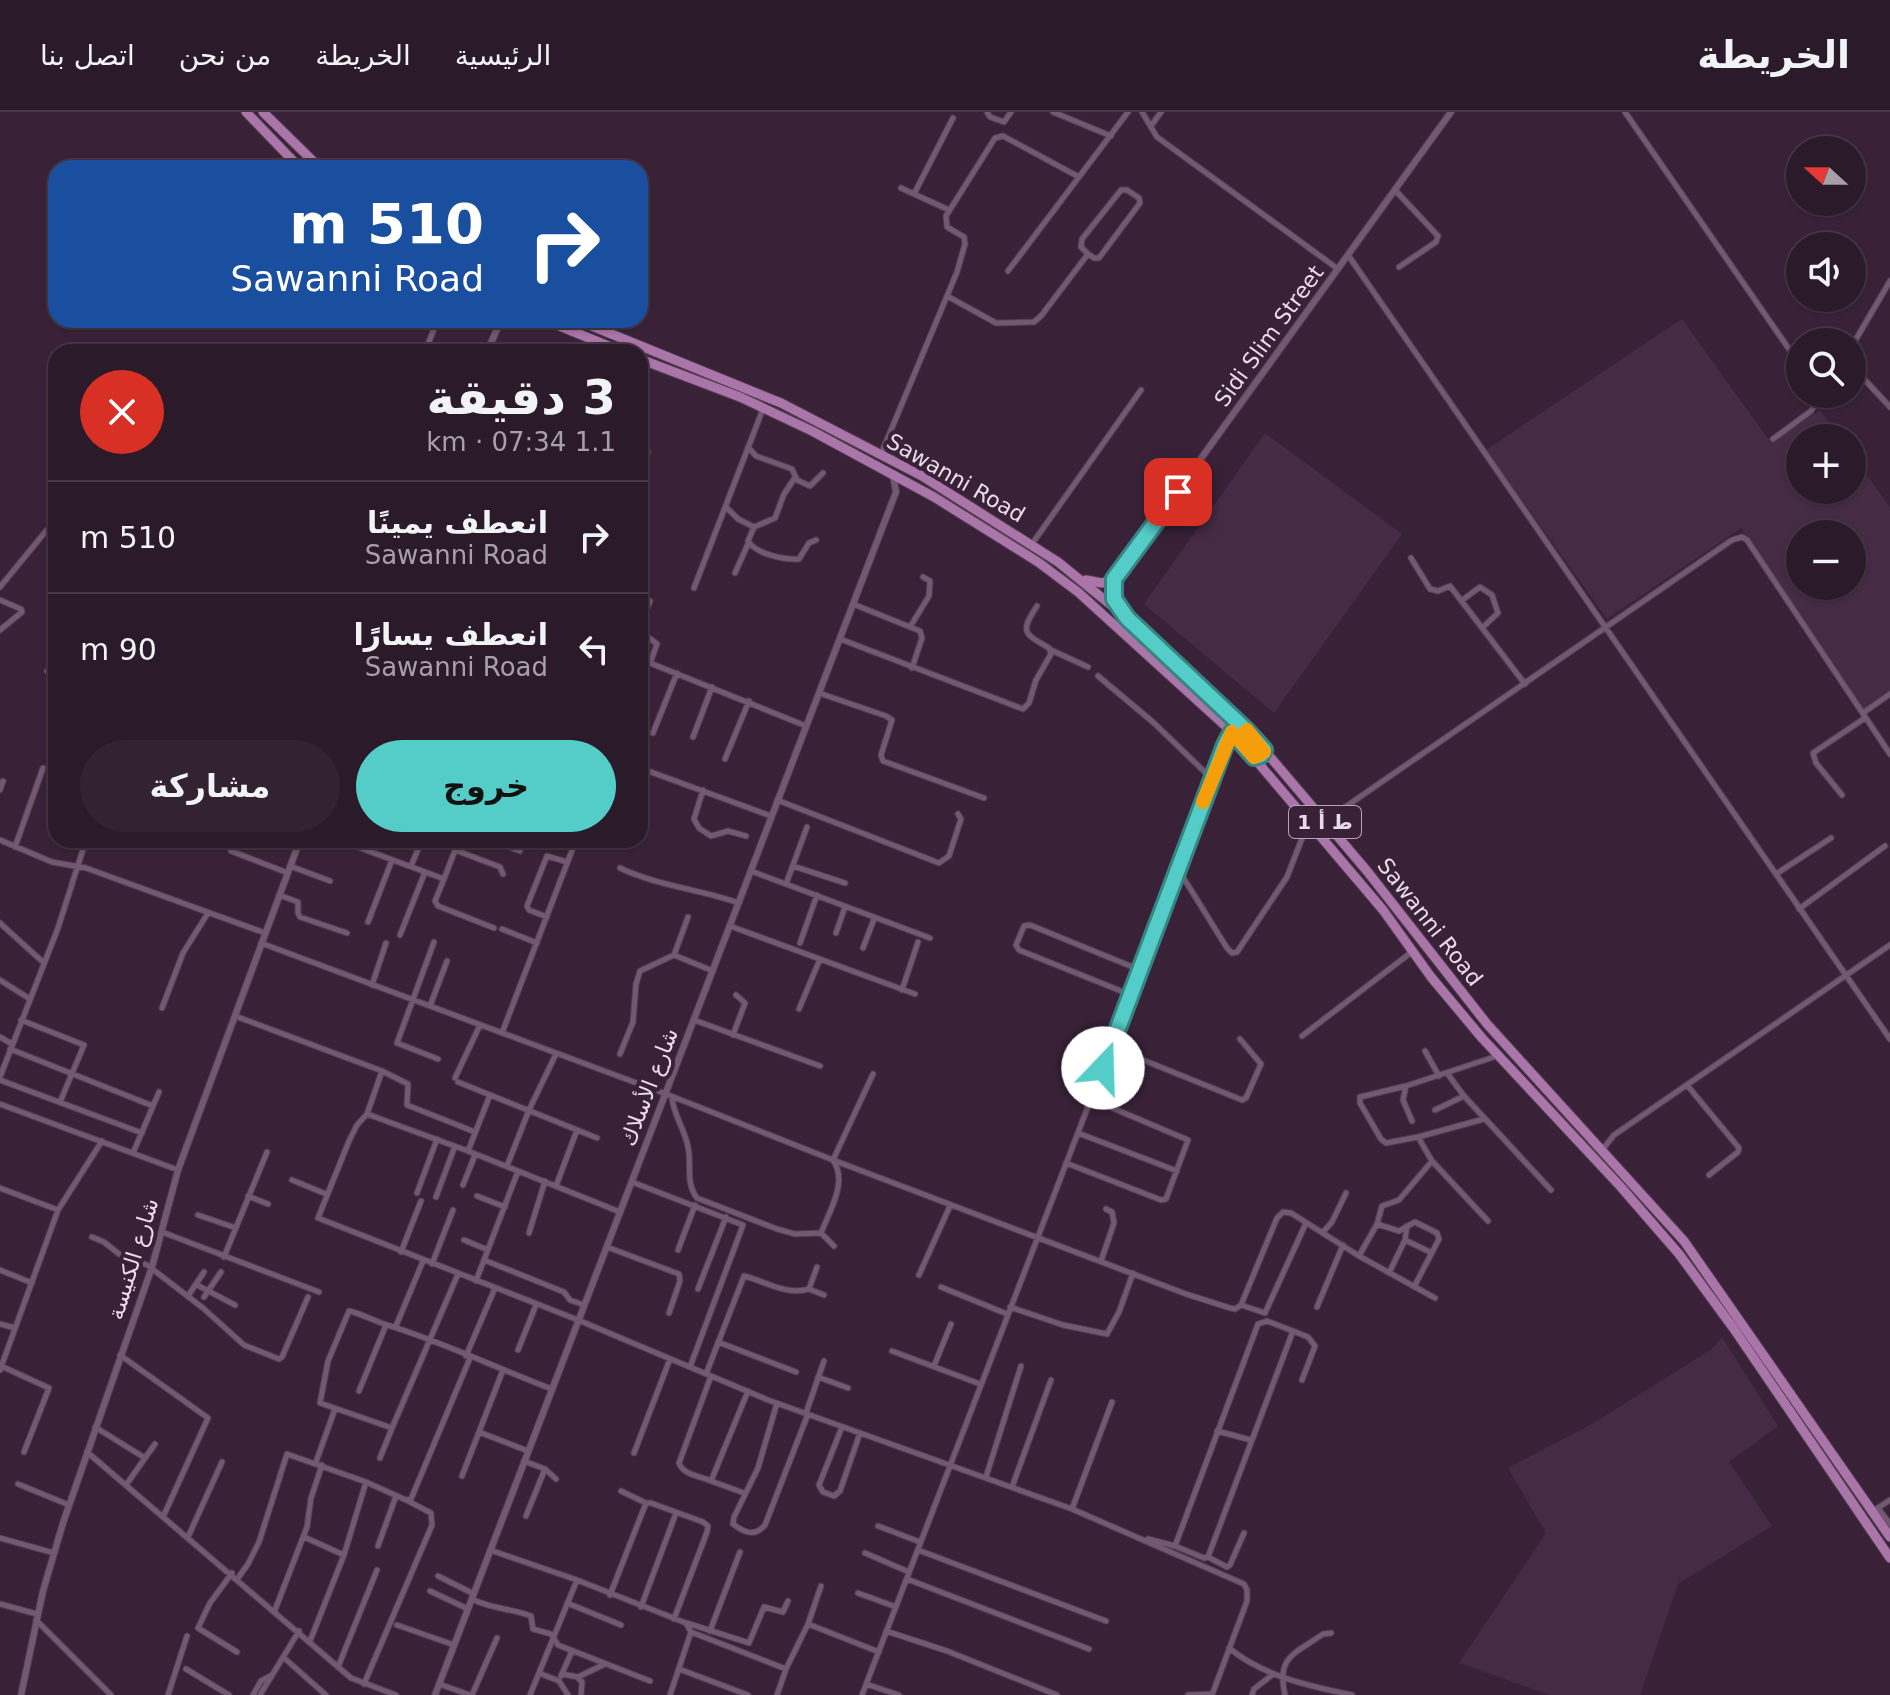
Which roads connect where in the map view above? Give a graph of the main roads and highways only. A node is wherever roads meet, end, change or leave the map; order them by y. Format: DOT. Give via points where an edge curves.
graph roads {
  1 [pos="246,112"];
  2 [pos="263,112"];
  3 [pos="1451,112"];
  4 [pos="292,160"];
  5 [pos="312,160"];
  6 [pos="564,328"];
  7 [pos="597,328"];
  8 [pos="604,344"];
  9 [pos="636,344"];
  10 [pos="648,349"];
  11 [pos="648,362"];
  12 [pos="892,474"];
  13 [pos="910,484"];
  14 [pos="896,492"];
  15 [pos="1080,578"];
  16 [pos="1114,579"];
  17 [pos="1127,618"];
  18 [pos="1264,750"];
  19 [pos="1254,757"];
  20 [pos="1281,771"];
  21 [pos="1269,776"];
  22 [pos="297,848"];
  23 [pos="1890,1537"];
  24 [pos="1890,1558"];
  25 [pos="21,1695"];
  26 [pos="435,1695"];
  1 -- 4 [label="highway"];
  2 -- 5 [label="highway"];
  3 -- 16 [label="main road, Sidi Slim Street"];
  6 -- 8 [label="highway"];
  7 -- 9 [label="highway, Sawanni Road / ط أ 1"];
  10 -- 15 [label="highway, Sawanni Road / ط أ 1" via="781,403 947,490"];
  11 -- 12 [label="highway, Sawanni Road / ط أ 1" via="764,408"];
  12 -- 13 [label="highway, Sawanni Road / ط أ 1"];
  12 -- 14 [label="main road"];
  13 -- 14 [label="main road"];
  13 -- 19 [label="highway, Sawanni Road / ط أ 1" via="1061,578"];
  14 -- 26 [label="main road, شارع الأسلاك"];
  15 -- 16 [label="highway" via="1098,583"];
  15 -- 17 [label="highway, Sawanni Road / ط أ 1"];
  16 -- 17 [label="highway" via="1114,599"];
  17 -- 18 [label="highway, Sawanni Road / ط أ 1"];
  18 -- 19 [label="highway"];
  18 -- 20 [label="highway, Sawanni Road / ط أ 1"];
  19 -- 21 [label="highway, Sawanni Road / ط أ 1"];
  20 -- 21 [label="highway"];
  20 -- 23 [label="highway, Sawanni Road / ط أ 1" via="1487,1024 1684,1241"];
  21 -- 24 [label="highway, Sawanni Road / ط أ 1" via="1498,1056 1679,1254"];
  22 -- 25 [label="main road, شارع الكنيسة" via="178,1170 152,1268 54,1553"];
}
